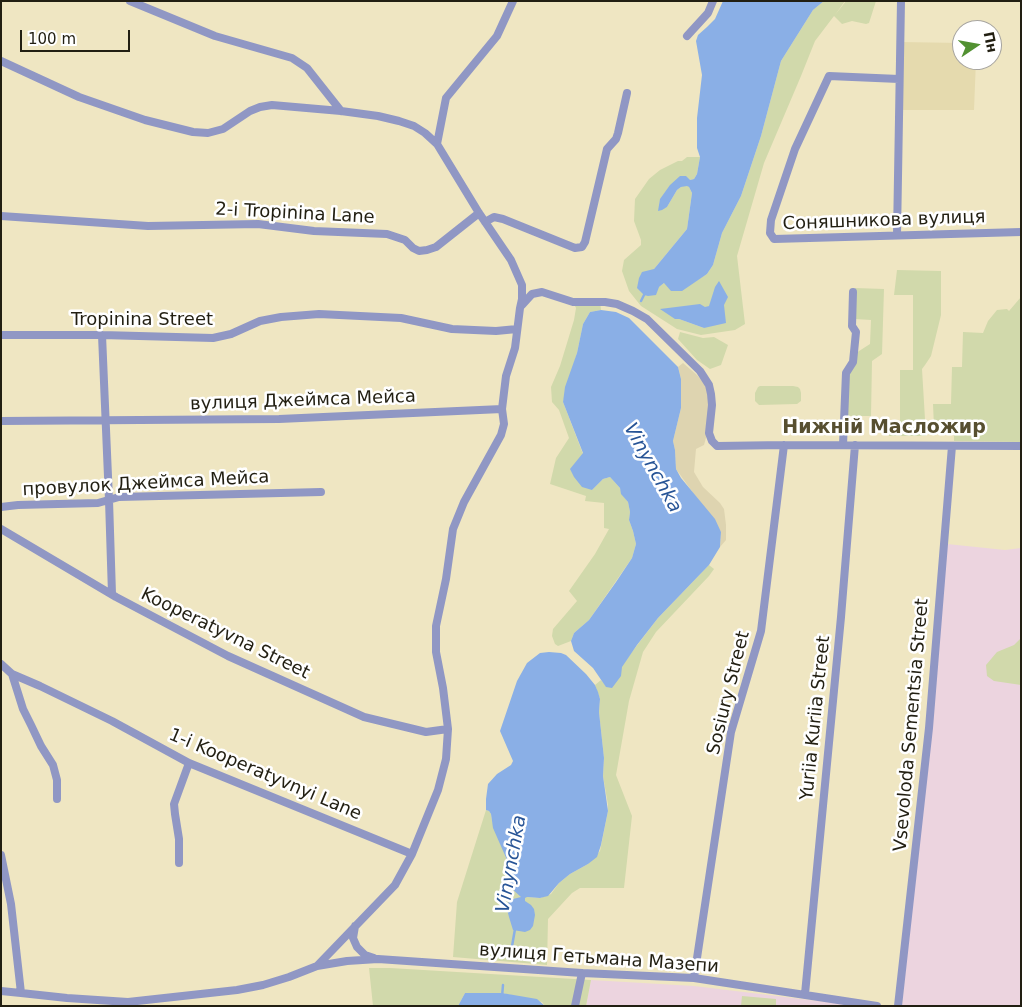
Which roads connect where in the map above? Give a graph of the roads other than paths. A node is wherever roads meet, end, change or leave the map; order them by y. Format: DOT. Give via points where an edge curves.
graph roads {
  1 [pos="130,1"];
  2 [pos="513,1"];
  3 [pos="713,1"];
  4 [pos="900,1"];
  5 [pos="687,36"];
  6 [pos="1,61"];
  7 [pos="899,79"];
  8 [pos="627,93"];
  9 [pos="341,110"];
  10 [pos="437,144"];
  11 [pos="479,213"];
  12 [pos="1,216"];
  13 [pos="485,222"];
  14 [pos="1021,232"];
  15 [pos="897,235"];
  16 [pos="853,292"];
  17 [pos="520,308"];
  18 [pos="518,330"];
  19 [pos="1,335"];
  20 [pos="102,335"];
  21 [pos="502,409"];
  22 [pos="105,420"];
  23 [pos="1,421"];
  24 [pos="784,445"];
  25 [pos="843,445"];
  26 [pos="855,445"];
  27 [pos="952,446"];
  28 [pos="1021,446"];
  29 [pos="322,492"];
  30 [pos="109,500"];
  31 [pos="1,506"];
  32 [pos="1,529"];
  33 [pos="112,594"];
  34 [pos="1,664"];
  35 [pos="12,674"];
  36 [pos="448,729"];
  37 [pos="189,763"];
  38 [pos="57,799"];
  39 [pos="412,854"];
  40 [pos="1,856"];
  41 [pos="179,863"];
  42 [pos="355,926"];
  43 [pos="378,959"];
  44 [pos="317,966"];
  45 [pos="582,973"];
  46 [pos="694,978"];
  47 [pos="1,991"];
  48 [pos="21,993"];
  49 [pos="805,994"];
  50 [pos="67,1002"];
  51 [pos="575,1006"];
  52 [pos="877,1006"];
  53 [pos="898,1006"];
  1 -- 9 [label="street" via="215,36 292,58 306,68"];
  2 -- 10 [label="street" via="497,36 446,98"];
  3 -- 5 [label="street" via="708,13"];
  4 -- 7 [label="street"];
  6 -- 9 [label="street" via="79,97 145,120 193,132 223,129 260,107 272,105"];
  7 -- 15 [label="street"];
  7 -- 15 [label="street, Соняшникова вулиця" via="828,76 795,149 771,220 770,233 774,239"];
  8 -- 13 [label="street" via="618,134 608,149 582,247 575,248 503,219 494,217"];
  9 -- 10 [label="street" via="414,126"];
  10 -- 11 [label="street"];
  11 -- 12 [label="street, 2-i Tropinina Lane" via="436,247 419,251 405,240 387,234 314,231 258,224 148,226"];
  11 -- 13 [label="street"];
  13 -- 17 [label="street" via="511,260 522,285"];
  14 -- 15 [label="street, Соняшникова вулиця"];
  16 -- 25 [label="street" via="852,326 856,332 852,362 846,373"];
  17 -- 18 [label="street"];
  17 -- 24 [label="street" via="532,294 542,292 573,302 617,304 633,311 647,320 702,373 712,394 709,433 717,446"];
  18 -- 20 [label="street, Tropinina Street" via="452,329 401,318 318,314 260,321 213,338"];
  18 -- 21 [label="street" via="506,376"];
  19 -- 20 [label="street, Tropinina Street"];
  20 -- 22 [label="street"];
  21 -- 22 [label="street, вулиця Джеймса Мейса" via="279,419"];
  21 -- 36 [label="street" via="504,424 501,435 453,529 436,626 436,652"];
  22 -- 23 [label="street, вулиця Джеймса Мейса"];
  22 -- 30 [label="street"];
  24 -- 25 [label="street"];
  24 -- 46 [label="street, Sosiury Street" via="760,631 731,732"];
  25 -- 26 [label="street"];
  26 -- 27 [label="street"];
  26 -- 49 [label="street, Yuriia Kuriia Street"];
  27 -- 28 [label="street"];
  27 -- 53 [label="street, Vsevoloda Sementsia Street" via="929,728"];
  29 -- 30 [label="street, провулок Джеймса Мейса" via="119,497"];
  30 -- 31 [label="street, провулок Джеймса Мейса"];
  30 -- 33 [label="street"];
  32 -- 33 [label="street, Kooperatyvna Street"];
  33 -- 36 [label="street, Kooperatyvna Street" via="228,656 364,717 426,732"];
  34 -- 35 [label="street, 1-i Kooperatyvnyi Lane"];
  35 -- 37 [label="street, 1-i Kooperatyvnyi Lane" via="112,721"];
  35 -- 38 [label="street" via="31,725 53,766"];
  36 -- 39 [label="street" via="446,759 438,790"];
  37 -- 39 [label="street, 1-i Kooperatyvnyi Lane"];
  37 -- 41 [label="street" via="174,804"];
  39 -- 42 [label="street" via="395,885"];
  40 -- 48 [label="street" via="12,904"];
  42 -- 43 [label="street" via="353,938 357,947 365,955"];
  42 -- 44 [label="street"];
  43 -- 44 [label="street, вулиця Гетьмана Мазепи"];
  43 -- 45 [label="street, вулиця Гетьмана Мазепи"];
  44 -- 50 [label="street, вулиця Гетьмана Мазепи" via="237,990 128,1002"];
  45 -- 46 [label="street, вулиця Гетьмана Мазепи"];
  45 -- 51 [label="street"];
  46 -- 49 [label="street, вулиця Гетьмана Мазепи"];
  47 -- 48 [label="street, вулиця Гетьмана Мазепи"];
  48 -- 50 [label="street, вулиця Гетьмана Мазепи"];
  49 -- 52 [label="street, вулиця Гетьмана Мазепи"];
}
